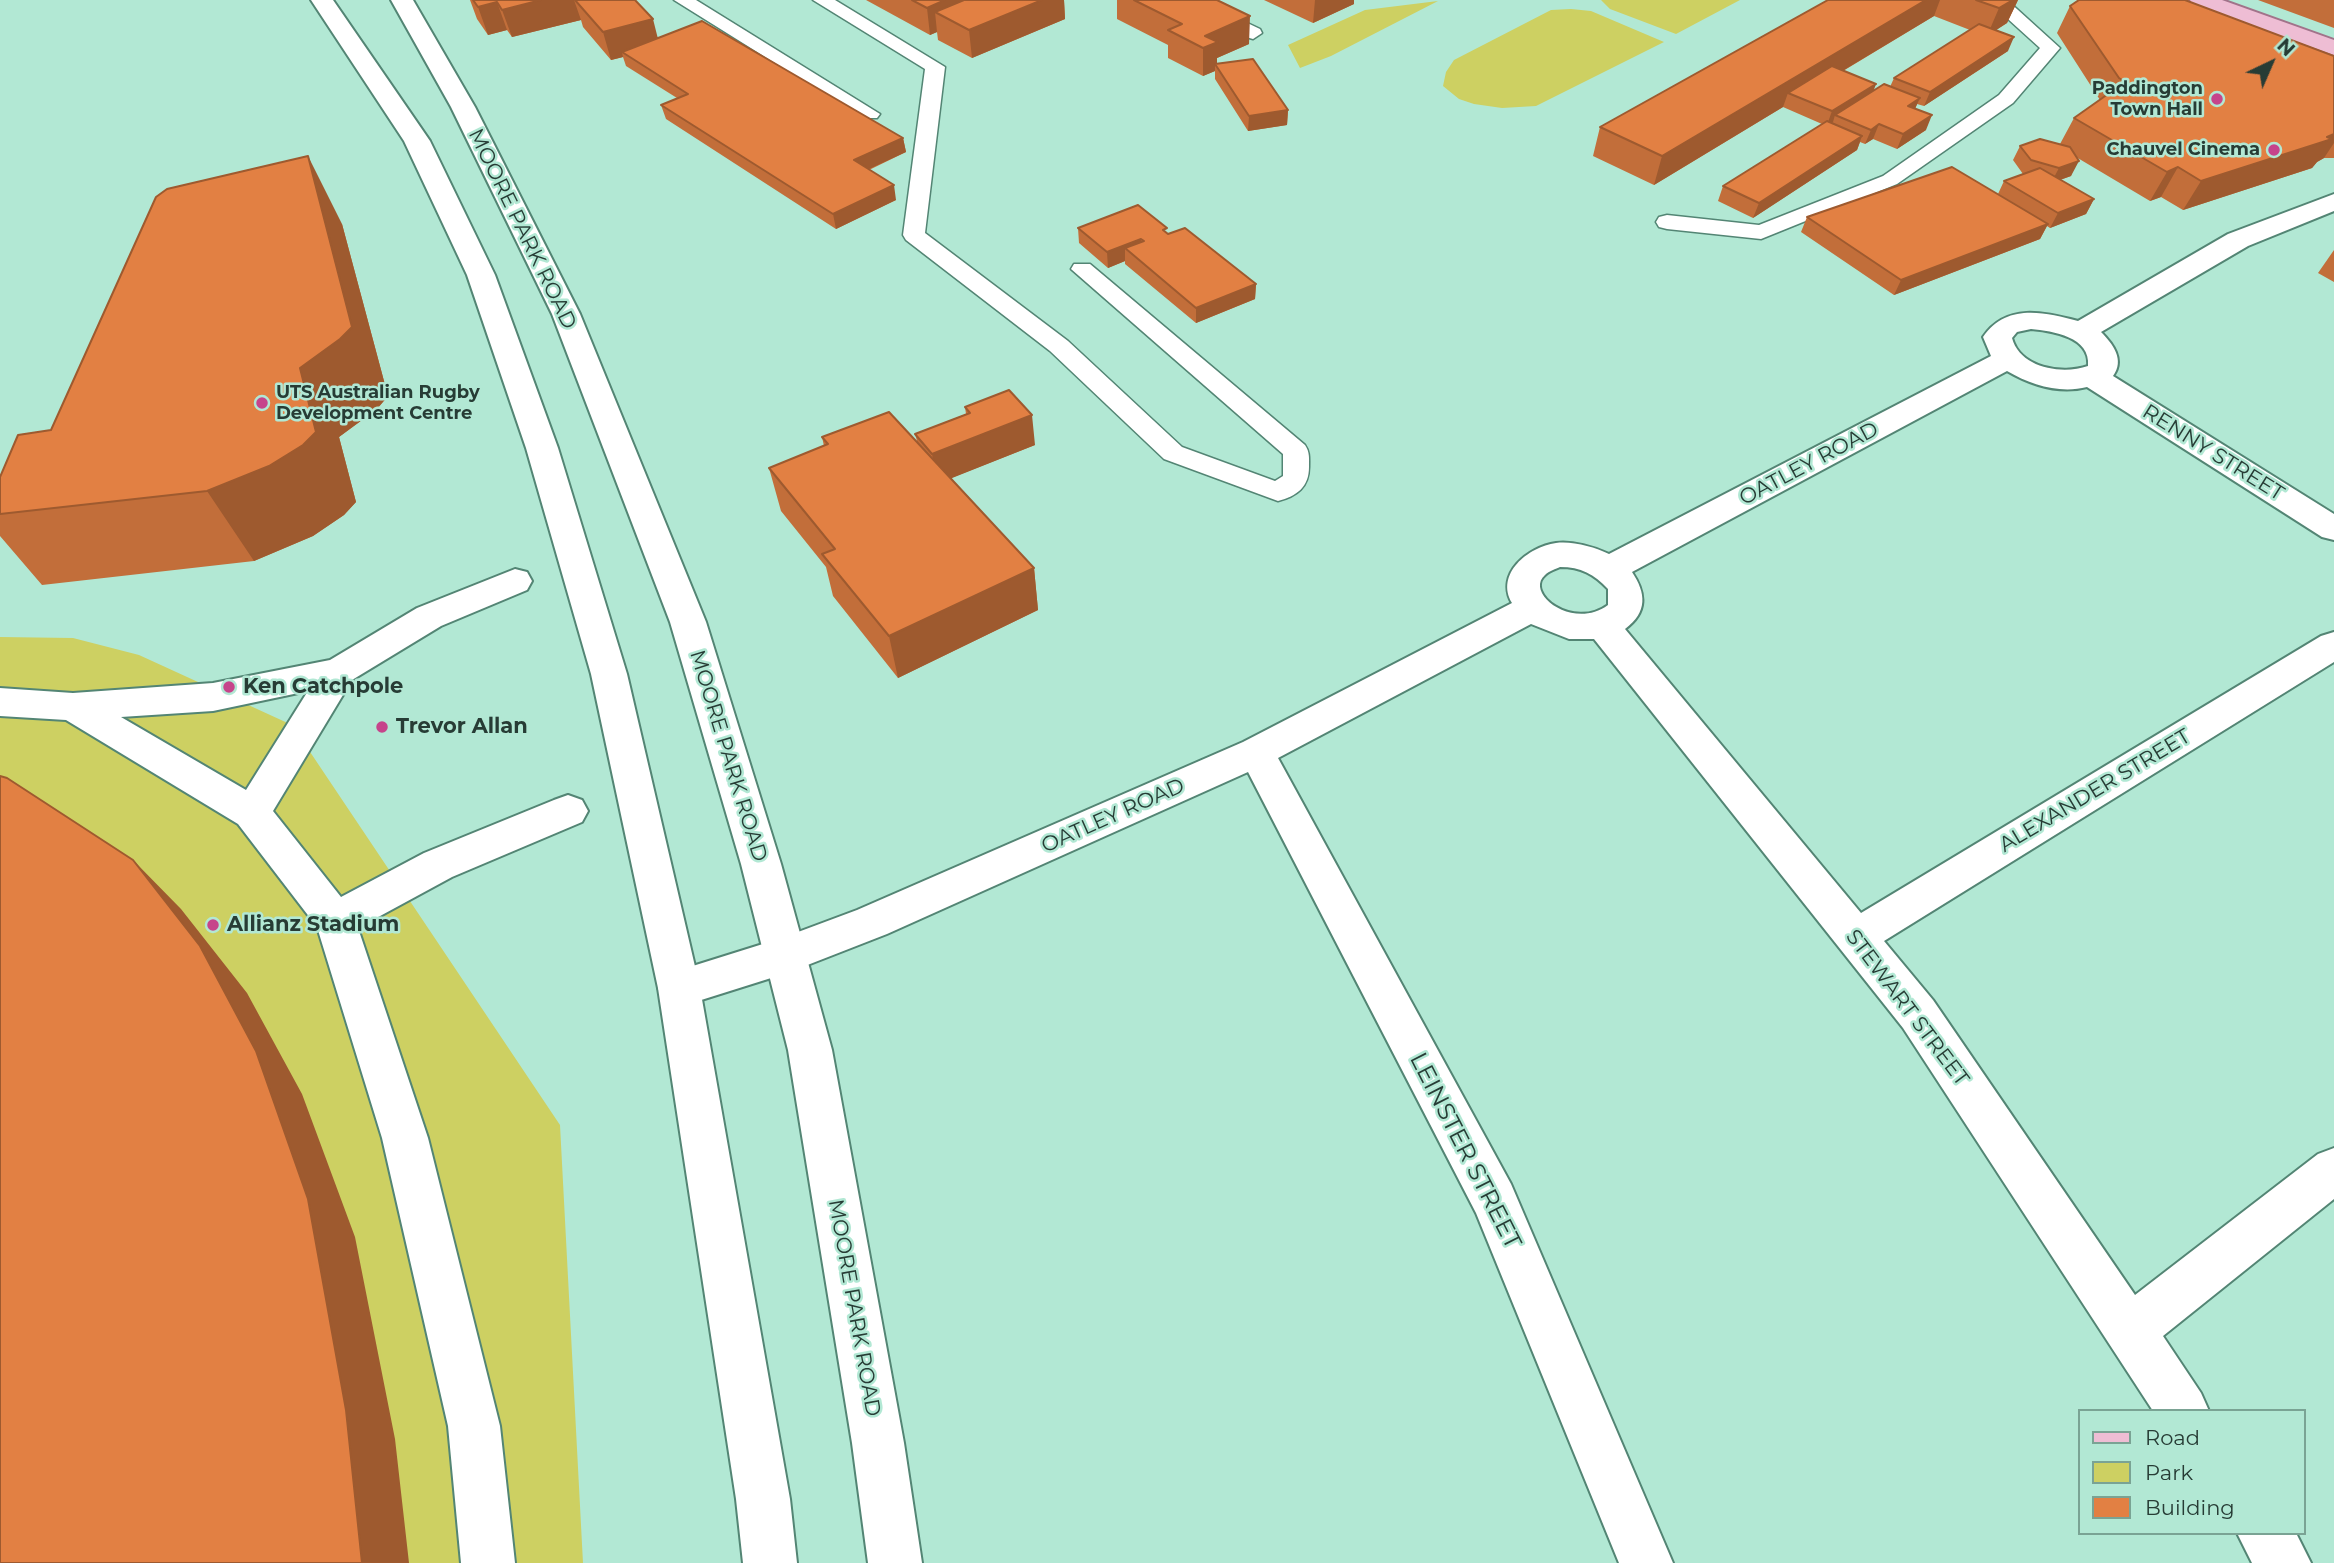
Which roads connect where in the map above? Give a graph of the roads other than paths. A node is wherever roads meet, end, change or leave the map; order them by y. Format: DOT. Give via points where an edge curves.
graph roads {
  1 [pos="322,0"];
  2 [pos="383,0"];
  3 [pos="402,0"];
  4 [pos="683,0"];
  5 [pos="822,0"];
  6 [pos="1185,0"];
  7 [pos="1996,0"];
  8 [pos="2201,0"];
  9 [pos="2177,7"];
  10 [pos="1253,33"];
  11 [pos="2334,48"];
  12 [pos="437,59"];
  13 [pos="2334,64"];
  14 [pos="870,114"];
  15 [pos="2334,202"];
  16 [pos="485,216"];
  17 [pos="1667,222"];
  18 [pos="1082,269"];
  19 [pos="2080,332"];
  20 [pos="2008,359"];
  21 [pos="2093,377"];
  22 [pos="2334,529"];
  23 [pos="1609,569"];
  24 [pos="515,581"];
  25 [pos="1531,608"];
  26 [pos="1603,626"];
  27 [pos="2334,645"];
  28 [pos="339,671"];
  29 [pos="0,702"];
  30 [pos="73,707"];
  31 [pos="1256,752"];
  32 [pos="568,811"];
  33 [pos="252,813"];
  34 [pos="335,920"];
  35 [pos="1856,937"];
  36 [pos="787,955"];
  37 [pos="679,988"];
  38 [pos="2334,1170"];
  39 [pos="2129,1331"];
  40 [pos="2182,1409"];
  41 [pos="2265,1535"];
  42 [pos="488,1563"];
  43 [pos="771,1563"];
  44 [pos="895,1563"];
  45 [pos="1646,1563"];
  46 [pos="2284,1563"];
  1 -- 16 [label="street, MOORE PARK ROAD" via="417,141"];
  2 -- 12 [label="street"];
  3 -- 12 [label="street, MOORE PARK ROAD"];
  4 -- 14 [label="lane"];
  5 -- 18 [label="lane" via="936,67 914,235 1059,346 1173,453 1278,492 1296,480 1296,451"];
  6 -- 10 [label="lane"];
  7 -- 17 [label="lane" via="2051,48 2006,99 1890,180 1761,232"];
  8 -- 11 [label="main road"];
  9 -- 13 [label="main road"];
  12 -- 16 [label="street, MOORE PARK ROAD"];
  15 -- 19 [label="street" via="2238,240"];
  16 -- 36 [label="street, MOORE PARK ROAD" via="566,314 688,622"];
  16 -- 37 [label="street, MOORE PARK ROAD" via="481,275 542,448 609,674"];
  19 -- 20 [label="street" via="2048,321 2005,325 1996,340"];
  19 -- 21 [label="street" via="2094,341 2105,361"];
  20 -- 21 [label="street" via="2050,379"];
  20 -- 23 [label="street, OATLEY ROAD"];
  21 -- 22 [label="street, RENNY STREET"];
  23 -- 25 [label="street" via="1572,555 1540,560 1522,579"];
  23 -- 26 [label="street" via="1628,595 1618,618"];
  24 -- 28 [label="street" via="429,617"];
  25 -- 26 [label="street" via="1570,628"];
  25 -- 31 [label="street, OATLEY ROAD"];
  26 -- 35 [label="street, STEWART STREET"];
  27 -- 35 [label="street, ALEXANDER STREET"];
  28 -- 30 [label="street" via="213,697"];
  28 -- 33 [label="street"];
  29 -- 30 [label="street"];
  30 -- 33 [label="street"];
  31 -- 36 [label="street, OATLEY ROAD"];
  31 -- 45 [label="street, LEINSTER STREET" via="1494,1200"];
  32 -- 34 [label="street" via="438,866"];
  33 -- 34 [label="street"];
  34 -- 42 [label="street" via="405,1138 474,1426"];
  35 -- 39 [label="street, STEWART STREET" via="1918,1014"];
  36 -- 37 [label="street, OATLEY ROAD"];
  36 -- 44 [label="street, MOORE PARK ROAD" via="810,1049"];
  37 -- 43 [label="street, MOORE PARK ROAD"];
  38 -- 39 [label="street"];
  39 -- 40 [label="street, STEWART STREET"];
  41 -- 46 [label="street"];
}
